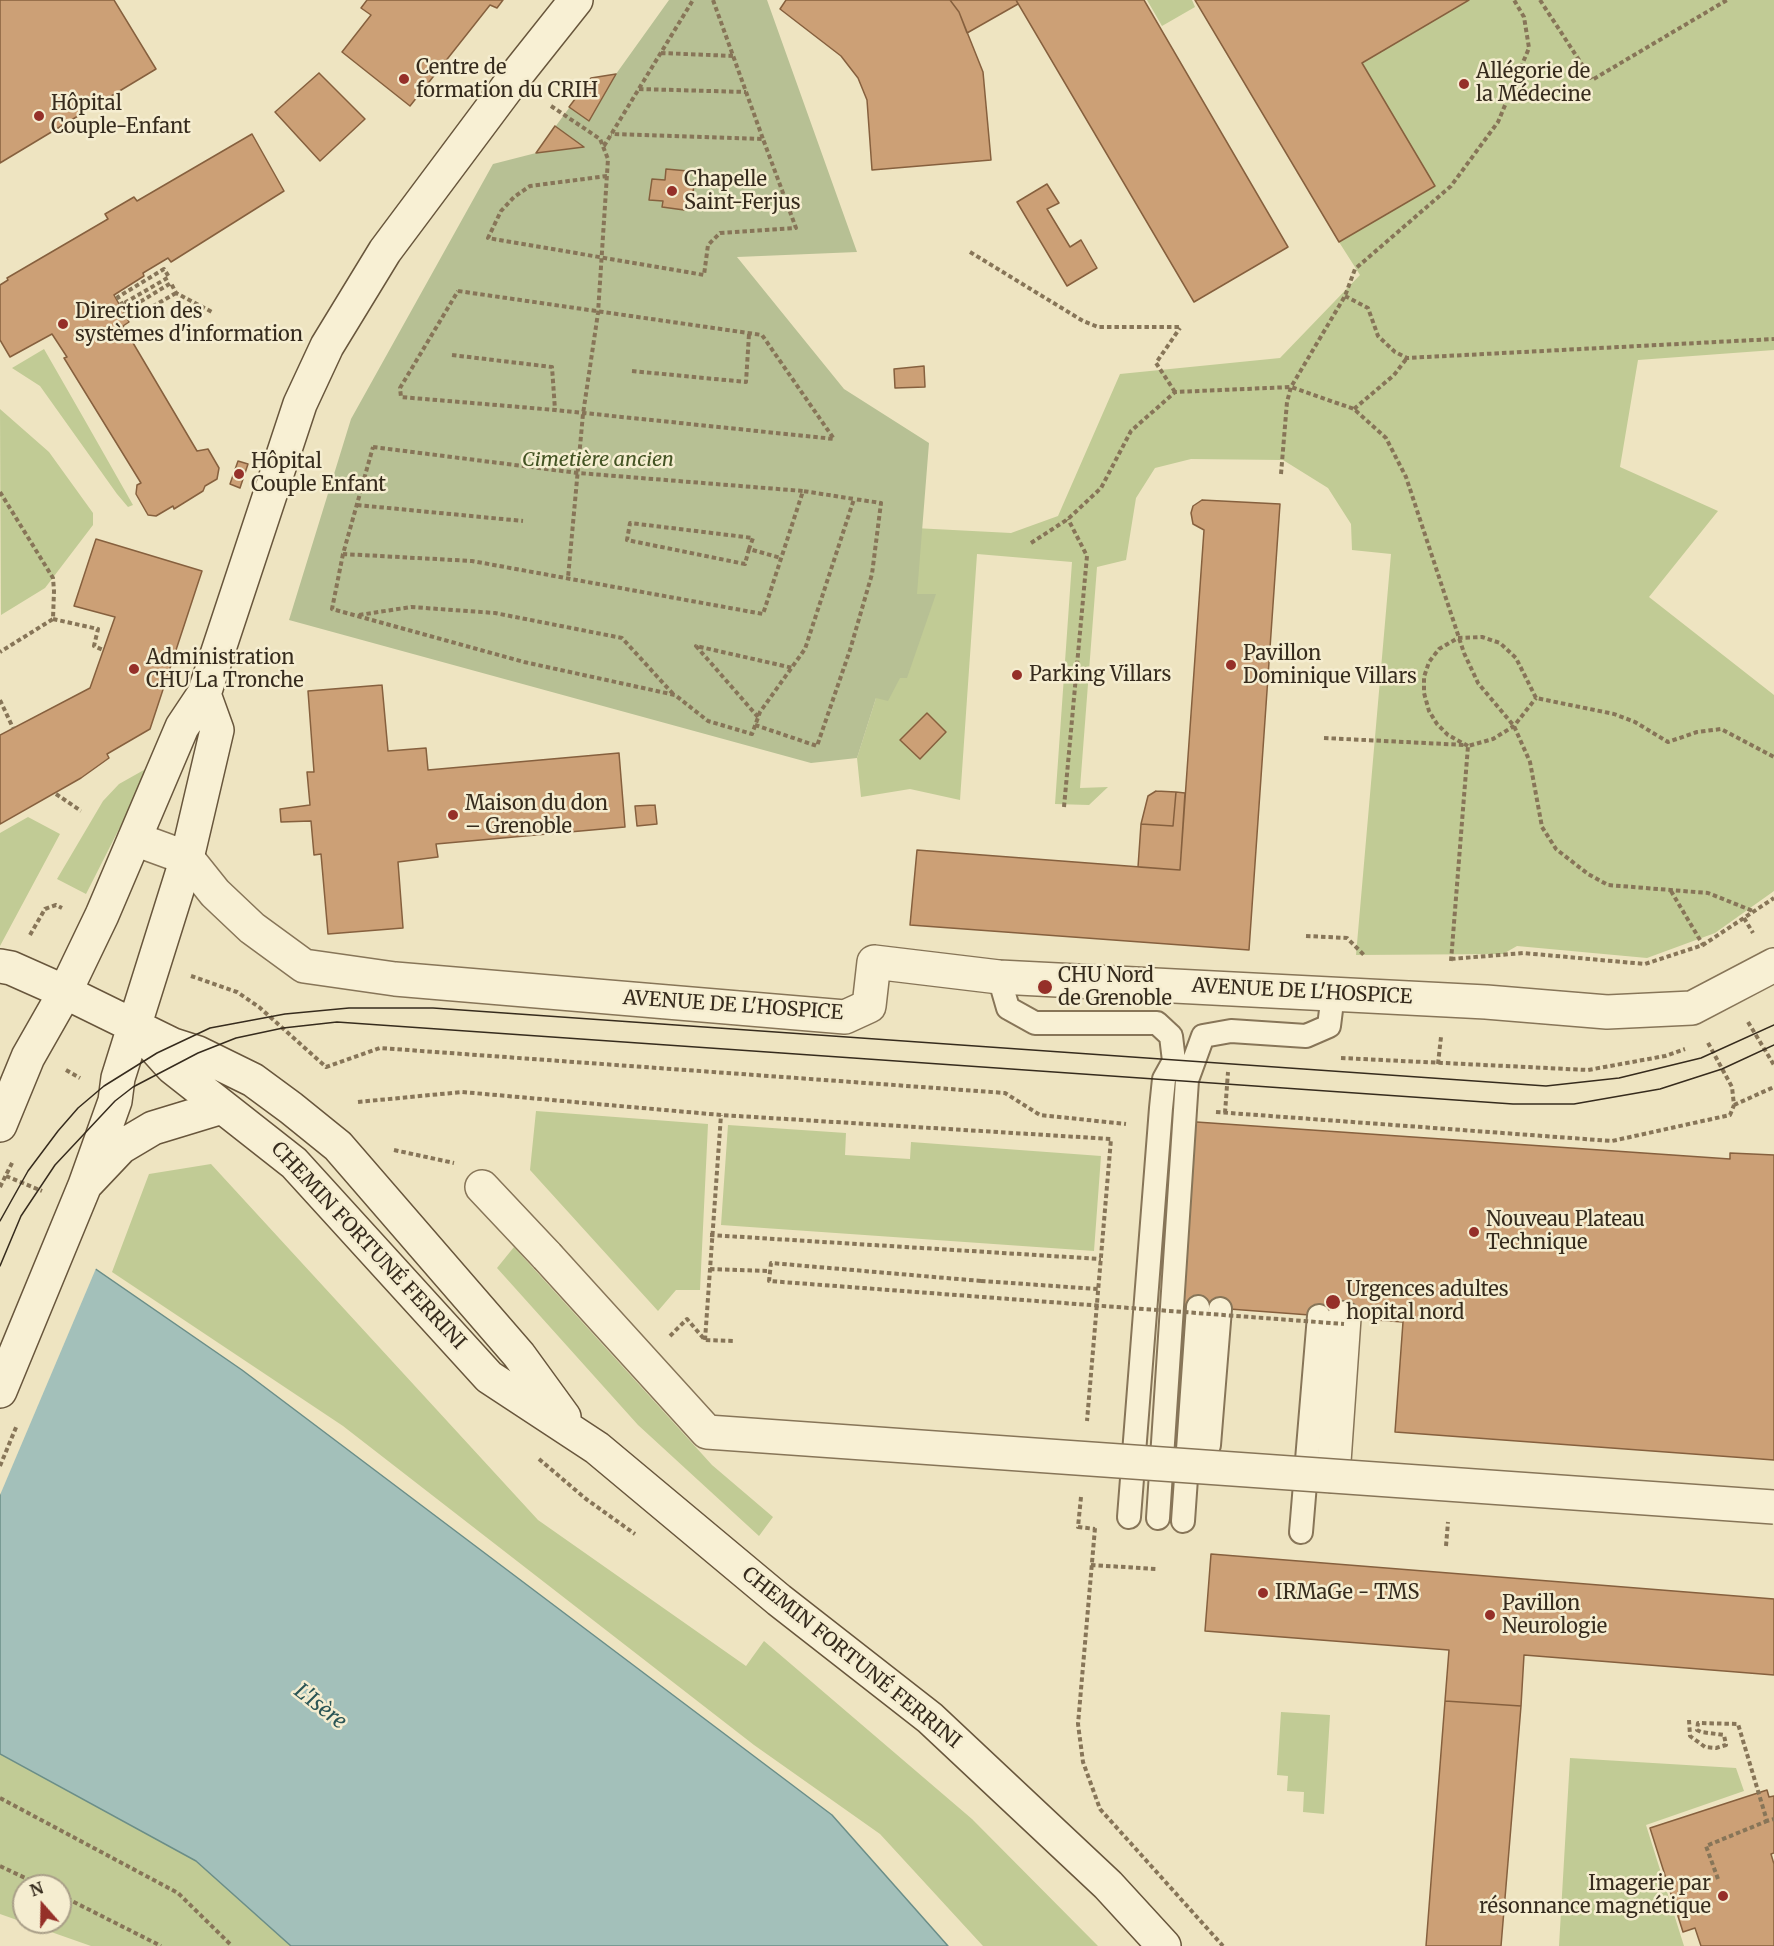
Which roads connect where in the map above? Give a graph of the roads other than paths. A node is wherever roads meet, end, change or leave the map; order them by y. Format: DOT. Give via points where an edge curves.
graph roads {
  1 [pos="576,0"];
  2 [pos="204,694"];
  3 [pos="135,839"];
  4 [pos="187,858"];
  5 [pos="1774,965"];
  6 [pos="0,966"];
  7 [pos="999,977"];
  8 [pos="65,992"];
  9 [pos="1333,994"];
  10 [pos="136,1027"];
  11 [pos="222,1107"];
  12 [pos="0,1125"];
  13 [pos="112,1139"];
  14 [pos="482,1187"];
  15 [pos="1198,1310"];
  16 [pos="1336,1319"];
  17 [pos="0,1391"];
  18 [pos="576,1434"];
  19 [pos="1164,1442"];
  20 [pos="1209,1445"];
  21 [pos="1333,1476"];
  22 [pos="1774,1507"];
  23 [pos="1129,1517"];
  24 [pos="1158,1518"];
  25 [pos="1183,1521"];
  26 [pos="1301,1532"];
  27 [pos="1164,1946"];
  1 -- 2 [label="street" via="385,251 327,346 300,404"];
  2 -- 3 [label="street" via="182,727"];
  2 -- 4 [label="street" via="217,730"];
  3 -- 4 [label="street"];
  3 -- 8 [label="street"];
  4 -- 7 [label="street, AVENUE DE L'HOSPICE" via="215,893 252,928 304,966 395,979 845,1017 869,1006 874,962"];
  4 -- 10 [label="street"];
  5 -- 9 [label="street, AVENUE DE L'HOSPICE" via="1692,1008 1666,1011 1607,1012"];
  6 -- 8 [label="street"];
  7 -- 9 [label="street, AVENUE DE L'HOSPICE"];
  7 -- 23 [label="lane" via="1008,1008 1035,1023 1157,1023 1171,1036 1174,1061 1164,1079 1161,1108"];
  8 -- 10 [label="street"];
  8 -- 12 [label="street" via="42,1030"];
  9 -- 24 [label="lane" via="1329,1026 1306,1036 1231,1031 1203,1036 1187,1080"];
  10 -- 11 [label="street, CHEMIN FORTUNÉ FERRINI" via="157,1053"];
  10 -- 13 [label="street" via="118,1078"];
  10 -- 18 [label="street, CHEMIN FORTUNÉ FERRINI" via="253,1080 338,1146 519,1355"];
  11 -- 13 [label="street"];
  11 -- 18 [label="street, CHEMIN FORTUNÉ FERRINI" via="294,1163 489,1377"];
  13 -- 17 [label="street" via="85,1185"];
  14 -- 21 [label="street, bridge" via="707,1432"];
  15 -- 19 [label="lane"];
  15 -- 20 [label="lane"];
  15 -- 25 [label="lane"];
  16 -- 21 [label="street"];
  16 -- 26 [label="lane"];
  18 -- 27 [label="street, CHEMIN FORTUNÉ FERRINI" via="930,1718 1108,1885"];
  21 -- 22 [label="street, bridge"];
}
